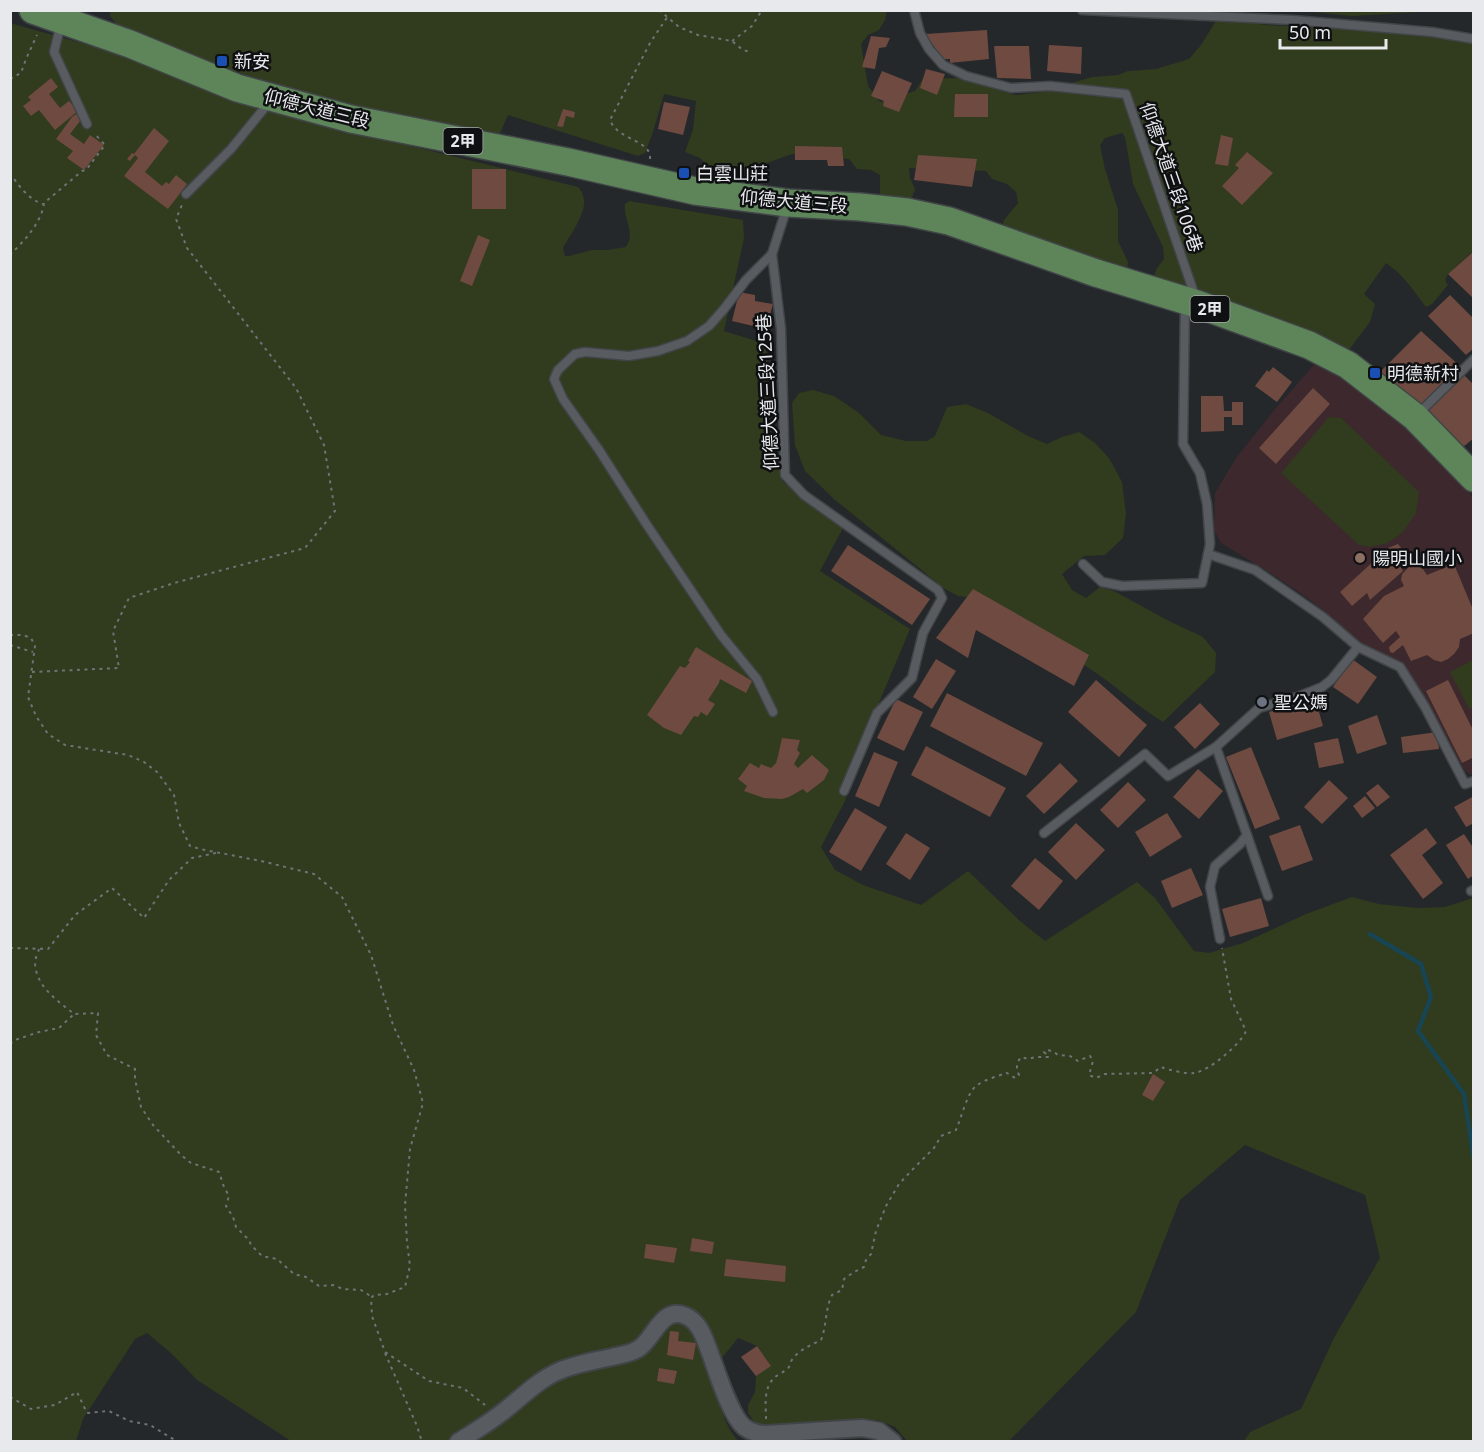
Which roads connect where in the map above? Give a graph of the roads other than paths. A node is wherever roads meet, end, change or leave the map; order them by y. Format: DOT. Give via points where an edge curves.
graph roads {
  1 [pos="914,10"];
  2 [pos="1082,10"];
  3 [pos="46,21"];
  4 [pos="1473,39"];
  5 [pos="273,98"];
  6 [pos="87,124"];
  7 [pos="186,194"];
  8 [pos="788,203"];
  9 [pos="772,254"];
  10 [pos="1191,302"];
  11 [pos="1473,359"];
  12 [pos="1415,417"];
  13 [pos="1473,478"];
  14 [pos="1208,554"];
  15 [pos="1083,564"];
  16 [pos="1358,648"];
  17 [pos="773,712"];
  18 [pos="1216,747"];
  19 [pos="1473,781"];
  20 [pos="844,791"];
  21 [pos="1044,832"];
  22 [pos="1247,835"];
  23 [pos="1268,896"];
  24 [pos="1220,939"];
  25 [pos="458,1442"];
  26 [pos="893,1442"];
  1 -- 10 [label="lane, 仰德大道三段106巷" via="929,49 943,65 966,76 1011,88 1050,86 1126,94"];
  2 -- 4 [label="lane" via="1293,20"];
  3 -- 5 [label="main road, 仰德大道三段 / 2甲" via="130,44 237,88"];
  3 -- 6 [label="lane" via="54,52"];
  5 -- 7 [label="lane" via="231,149"];
  5 -- 8 [label="main road, 仰德大道三段 / 2甲" via="695,191"];
  8 -- 9 [label="lane, 仰德大道三段125巷"];
  8 -- 10 [label="main road, 仰德大道三段 / 2甲" via="907,212 949,221"];
  9 -- 17 [label="lane" via="710,326 687,341 629,356 575,354 554,379 563,399 721,635 757,678"];
  9 -- 20 [label="lane, 仰德大道三段125巷" via="781,329 785,475 804,495 938,590 942,598 922,633 912,678 877,713"];
  10 -- 12 [label="main road, 仰德大道三段 / 2甲" via="1310,345 1348,365"];
  10 -- 14 [label="lane" via="1183,444 1200,473 1207,504"];
  11 -- 12 [label="lane"];
  12 -- 13 [label="main road, 仰德大道三段 / 2甲"];
  14 -- 15 [label="lane" via="1202,583 1122,586 1102,582"];
  14 -- 16 [label="lane" via="1255,570 1323,617"];
  16 -- 18 [label="lane" via="1322,687 1259,708"];
  16 -- 19 [label="lane" via="1400,667 1466,784"];
  18 -- 21 [label="lane" via="1168,776 1145,754"];
  18 -- 22 [label="lane"];
  22 -- 23 [label="lane"];
  22 -- 24 [label="lane" via="1215,866 1210,887"];
  25 -- 26 [label="street" via="561,1370 636,1350 646,1344 659,1323 675,1314 693,1320 704,1337 737,1419 746,1428 766,1434 862,1428 879,1431"];
}
